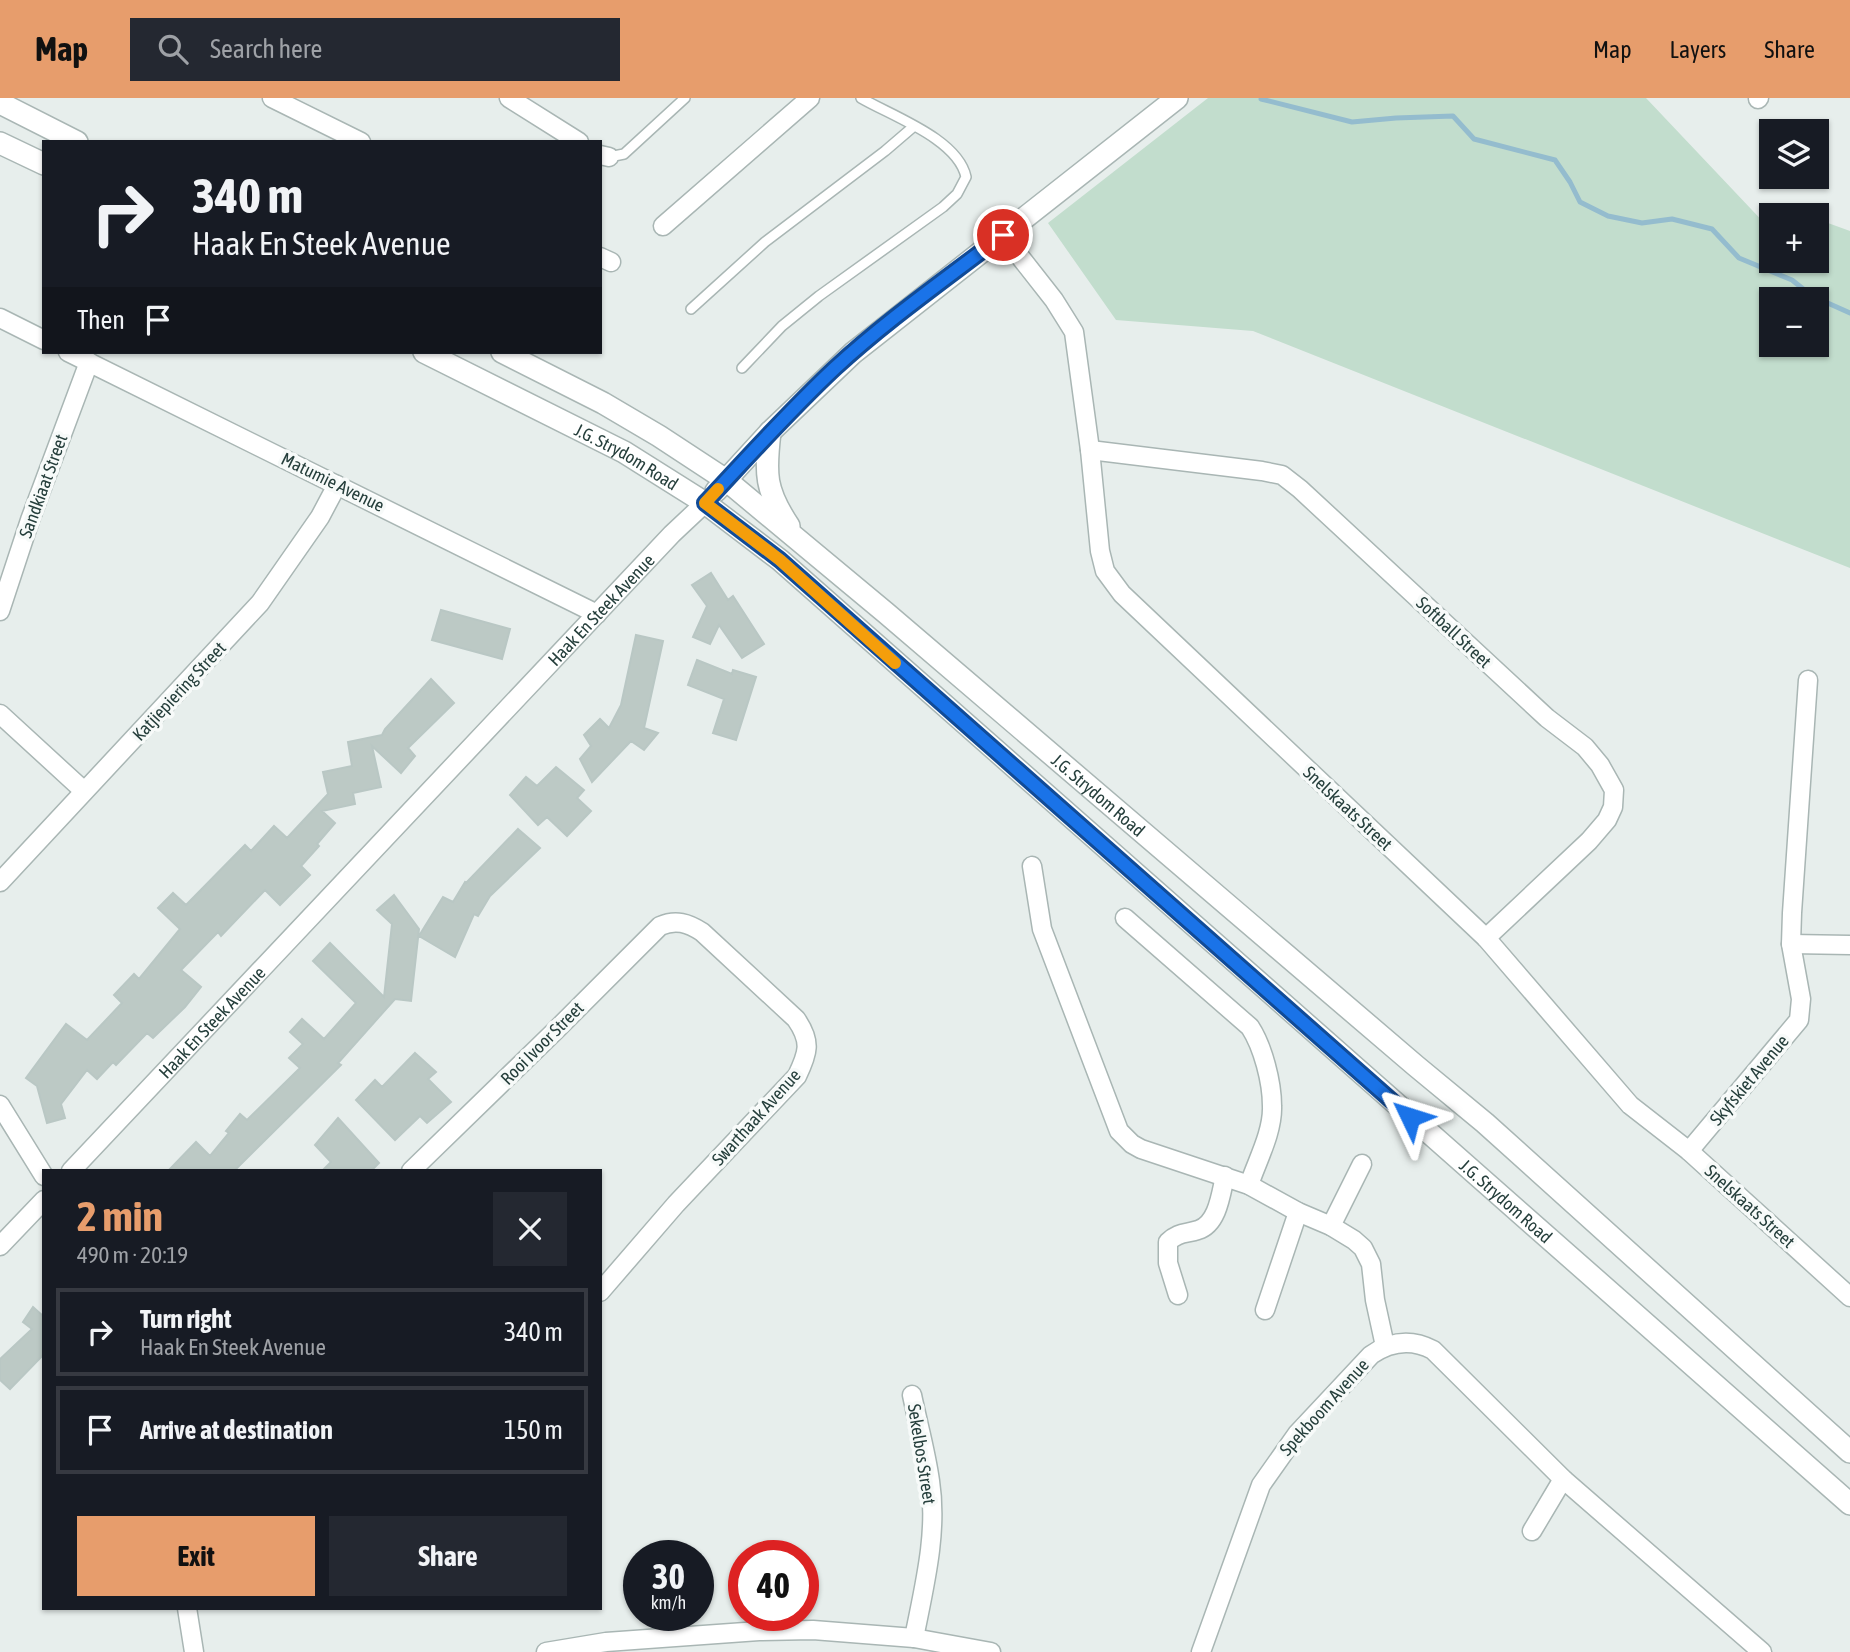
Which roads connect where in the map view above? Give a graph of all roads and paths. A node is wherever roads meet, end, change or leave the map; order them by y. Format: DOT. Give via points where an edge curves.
graph roads {
  1 [pos="272,98"];
  2 [pos="509,98"];
  3 [pos="685,98"];
  4 [pos="810,98"];
  5 [pos="861,98"];
  6 [pos="1177,98"];
  7 [pos="0,103"];
  8 [pos="913,127"];
  9 [pos="74,140"];
  10 [pos="357,140"];
  11 [pos="576,140"];
  12 [pos="0,142"];
  13 [pos="605,156"];
  14 [pos="42,163"];
  15 [pos="663,226"];
  16 [pos="1003,235"];
  17 [pos="691,309"];
  18 [pos="0,318"];
  19 [pos="42,339"];
  20 [pos="72,354"];
  21 [pos="428,354"];
  22 [pos="506,354"];
  23 [pos="89,362"];
  24 [pos="742,368"];
  25 [pos="769,432"];
  26 [pos="1090,450"];
  27 [pos="726,480"];
  28 [pos="337,485"];
  29 [pos="705,503"];
  30 [pos="797,539"];
  31 [pos="0,611"];
  32 [pos="597,614"];
  33 [pos="1808,680"];
  34 [pos="0,713"];
  35 [pos="84,792"];
  36 [pos="1032,866"];
  37 [pos="0,882"];
  38 [pos="1125,918"];
  39 [pos="676,922"];
  40 [pos="1486,938"];
  41 [pos="1791,944"];
  42 [pos="1850,945"];
  43 [pos="0,1105"];
  44 [pos="1689,1151"];
  45 [pos="1362,1164"];
  46 [pos="73,1169"];
  47 [pos="413,1169"];
  48 [pos="42,1173"];
  49 [pos="1224,1176"];
  50 [pos="1249,1185"];
  51 [pos="42,1202"];
  52 [pos="1298,1212"];
  53 [pos="1331,1226"];
  54 [pos="0,1246"];
  55 [pos="602,1290"];
  56 [pos="1178,1295"];
  57 [pos="1850,1297"];
  58 [pos="1265,1310"];
  59 [pos="1385,1346"];
  60 [pos="912,1395"];
  61 [pos="1850,1452"];
  62 [pos="1563,1479"];
  63 [pos="1850,1504"];
  64 [pos="1532,1531"];
  65 [pos="187,1610"];
  66 [pos="914,1638"];
  67 [pos="194,1652"];
  68 [pos="546,1652"];
  69 [pos="991,1652"];
  70 [pos="1201,1652"];
  71 [pos="1762,1652"];
  1 -- 10 [label="street"];
  2 -- 11 [label="street"];
  3 -- 13 [label="lane" via="625,154"];
  4 -- 15 [label="street"];
  5 -- 8 [label="lane"];
  6 -- 16 [label="street, Haak En Steek Avenue"];
  7 -- 9 [label="street"];
  8 -- 17 [label="lane" via="765,242"];
  8 -- 24 [label="lane" via="943,144 962,163 966,177 957,194 819,296"];
  12 -- 14 [label="street"];
  16 -- 25 [label="street, Haak En Steek Avenue" via="853,352"];
  16 -- 26 [label="street, Snelskaats Street" via="1074,332"];
  18 -- 19 [label="street"];
  20 -- 23 [label="street, Matumie Avenue"];
  21 -- 29 [label="street, J.G. Strydom Road" via="625,452"];
  22 -- 27 [label="street, J.G. Strydom Road" via="603,403"];
  23 -- 28 [label="street, Matumie Avenue"];
  23 -- 31 [label="street, Sandkiaat Street"];
  25 -- 27 [label="street, Haak En Steek Avenue"];
  25 -- 30 [label="street" via="767,481"];
  26 -- 40 [label="street, Snelskaats Street" via="1100,551 1105,572 1122,594"];
  26 -- 40 [label="street, Softball Street" via="1282,475 1600,765 1614,790 1607,820"];
  27 -- 29 [label="street, Haak En Steek Avenue"];
  27 -- 30 [label="street, J.G. Strydom Road"];
  28 -- 32 [label="street, Matumie Avenue"];
  28 -- 35 [label="street, Katjiepiering Street" via="260,603"];
  29 -- 32 [label="street, Haak En Steek Avenue"];
  29 -- 63 [label="street, J.G. Strydom Road" via="780,560"];
  30 -- 61 [label="street, J.G. Strydom Road" via="1485,1123"];
  32 -- 46 [label="street, Haak En Steek Avenue"];
  33 -- 41 [label="street"];
  34 -- 35 [label="street"];
  35 -- 37 [label="street, Katjiepiering Street"];
  36 -- 49 [label="street" via="1042,929 1119,1131 1141,1149"];
  38 -- 50 [label="street" via="1250,1027 1261,1046 1273,1107"];
  39 -- 47 [label="street, Rooi Ivoor Street" via="660,926"];
  39 -- 55 [label="street, Swarthaak Avenue" via="692,926 714,942 796,1019 803,1028 807,1055 797,1076"];
  40 -- 44 [label="street, Snelskaats Street" via="1630,1105"];
  41 -- 42 [label="street"];
  41 -- 44 [label="street, Skyfskiet Avenue" via="1799,1020"];
  43 -- 48 [label="street"];
  44 -- 57 [label="street, Snelskaats Street"];
  45 -- 53 [label="street"];
  49 -- 50 [label="street"];
  49 -- 56 [label="street" via="1211,1221 1168,1242 1168,1264"];
  50 -- 52 [label="street"];
  51 -- 54 [label="street"];
  52 -- 53 [label="street"];
  52 -- 58 [label="street"];
  53 -- 59 [label="street" via="1363,1248 1371,1264"];
  59 -- 62 [label="street, Spekboom Avenue" via="1414,1342 1433,1350"];
  59 -- 70 [label="street, Spekboom Avenue" via="1371,1355 1297,1434 1261,1485"];
  60 -- 66 [label="street, Sekelbos Street" via="930,1482 931,1512 931,1547"];
  62 -- 64 [label="street"];
  62 -- 71 [label="street, Spekboom Avenue"];
  65 -- 67 [label="street"];
  66 -- 68 [label="street" via="760,1631 726,1642 606,1642"];
  66 -- 69 [label="street"];
}
